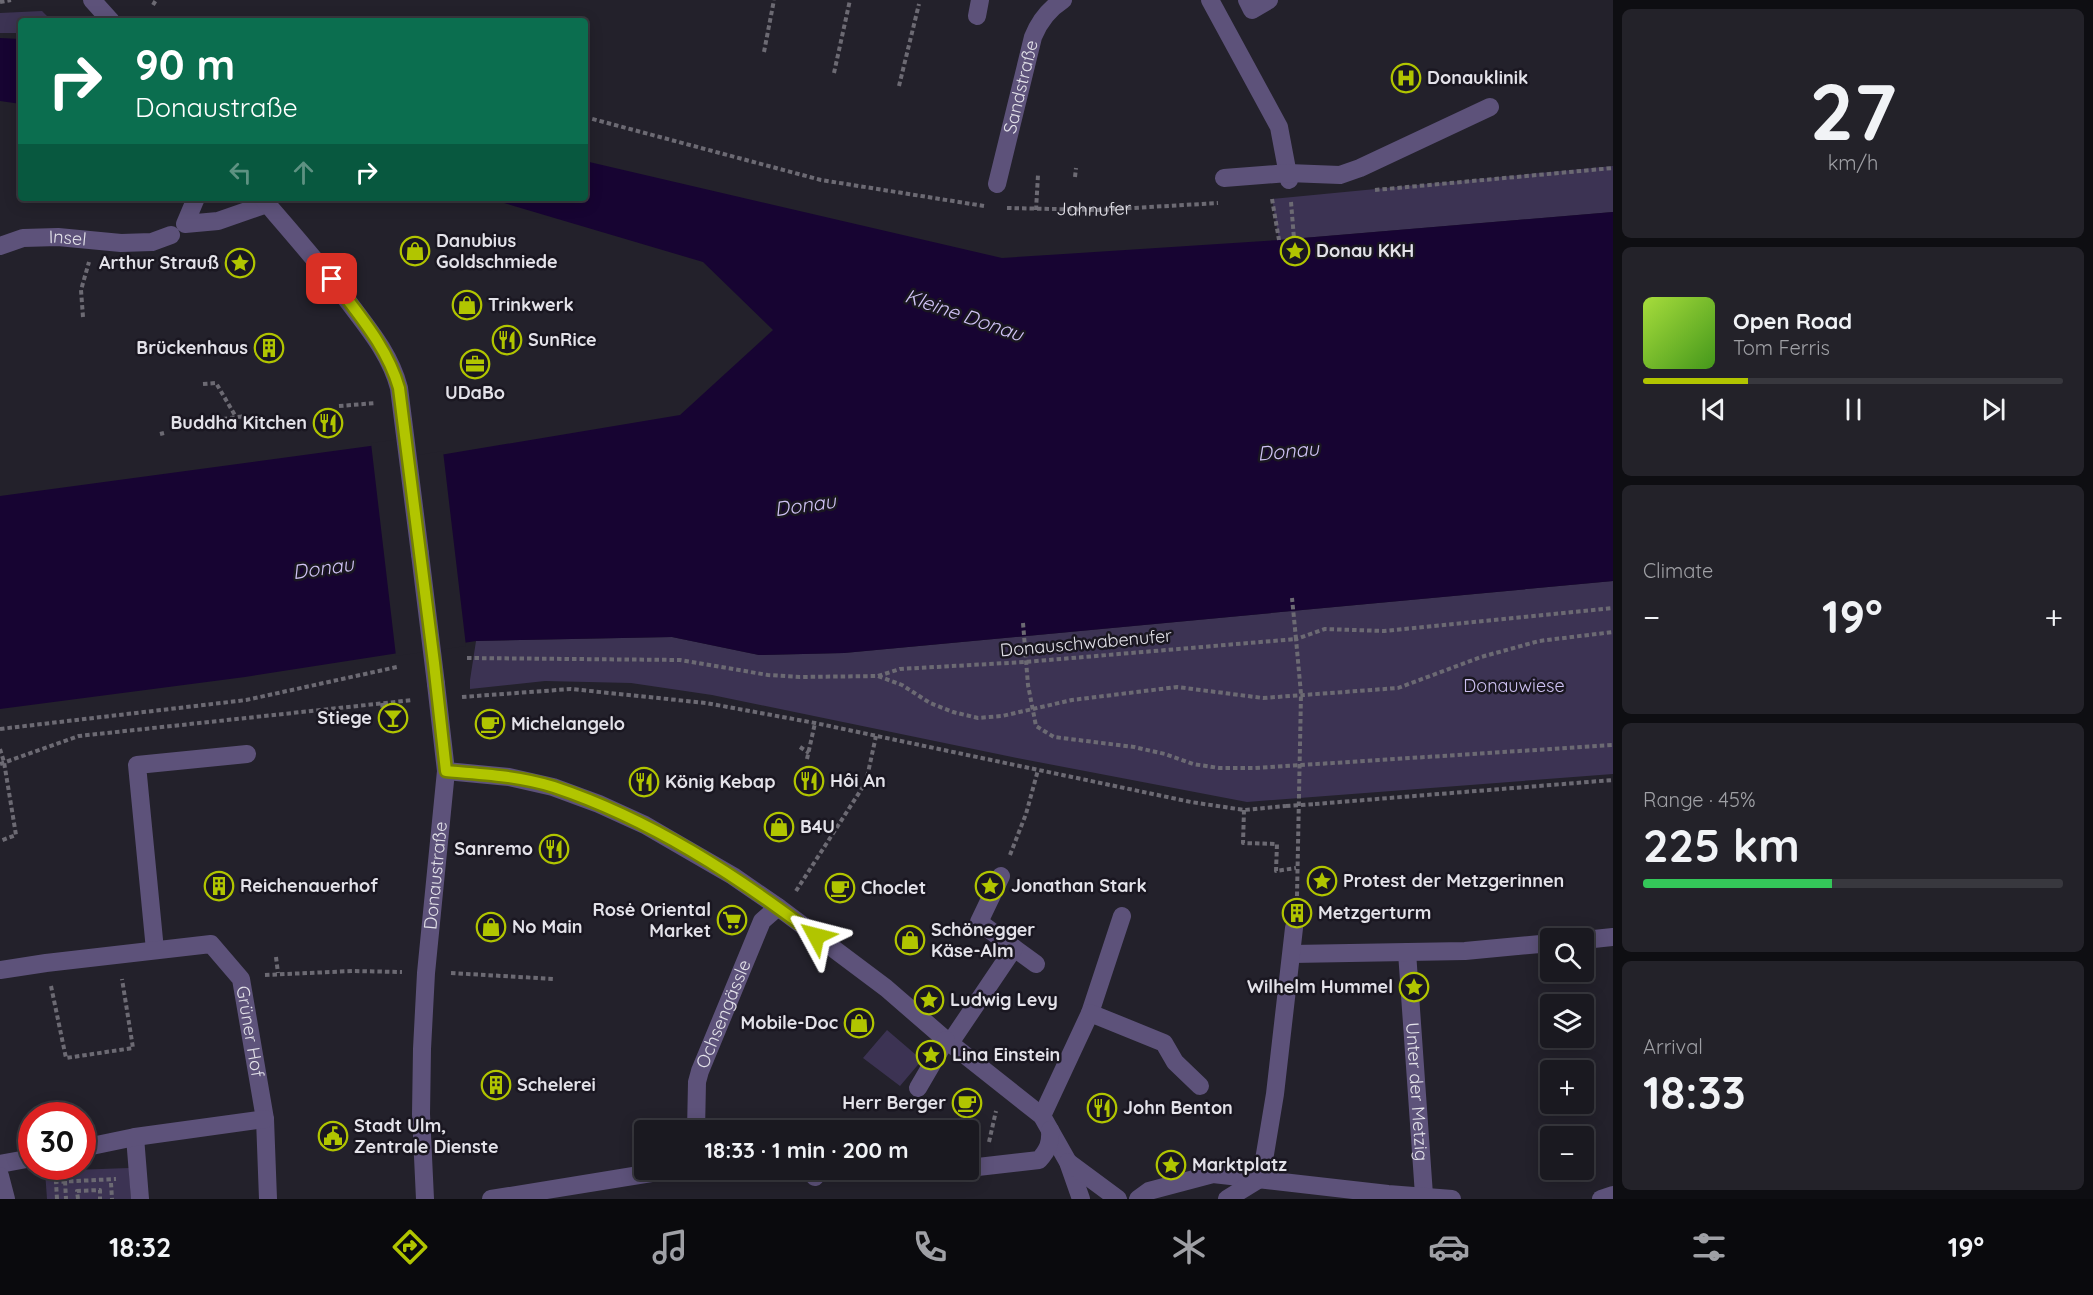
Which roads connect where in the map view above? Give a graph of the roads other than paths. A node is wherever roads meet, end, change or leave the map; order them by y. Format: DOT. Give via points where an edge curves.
graph roads {
  1 [pos="92,0"];
  2 [pos="1063,0"];
  3 [pos="1210,0"];
  4 [pos="1247,0"];
  5 [pos="1269,0"];
  6 [pos="108,18"];
  7 [pos="1490,107"];
  8 [pos="1224,178"];
  9 [pos="1289,183"];
  10 [pos="998,184"];
  11 [pos="195,201"];
  12 [pos="265,201"];
  13 [pos="171,235"];
  14 [pos="0,246"];
  15 [pos="247,754"];
  16 [pos="446,771"];
  17 [pos="1001,876"];
  18 [pos="778,907"];
  19 [pos="1122,916"];
  20 [pos="1294,928"];
  21 [pos="1613,937"];
  22 [pos="1594,939"];
  23 [pos="1540,944"];
  24 [pos="1014,948"];
  25 [pos="155,950"];
  26 [pos="1407,952"];
  27 [pos="1292,954"];
  28 [pos="1036,964"];
  29 [pos="0,970"];
  30 [pos="1090,1013"];
  31 [pos="948,1042"];
  32 [pos="1200,1086"];
  33 [pos="918,1088"];
  34 [pos="265,1119"];
  35 [pos="696,1120"];
  36 [pos="1046,1123"];
  37 [pos="135,1137"];
  38 [pos="96,1145"];
  39 [pos="18,1161"];
  40 [pos="1068,1162"];
  41 [pos="0,1164"];
  42 [pos="979,1172"];
  43 [pos="0,1176"];
  44 [pos="634,1176"];
  45 [pos="1261,1178"];
  46 [pos="1424,1196"];
  47 [pos="1387,1197"];
  48 [pos="6,1199"];
  49 [pos="140,1199"];
  50 [pos="268,1199"];
  51 [pos="425,1199"];
  52 [pos="491,1199"];
  53 [pos="1081,1199"];
  54 [pos="1118,1199"];
  55 [pos="1138,1199"];
  56 [pos="1227,1199"];
  57 [pos="1452,1199"];
  1 -- 6 [label="street"];
  2 -- 10 [label="street, Sandstraße" via="1053,6 1033,37"];
  3 -- 9 [label="street" via="1279,127"];
  4 -- 5 [label="street" via="1252,9"];
  7 -- 9 [label="street" via="1360,168"];
  8 -- 9 [label="street"];
  11 -- 12 [label="street" via="185,224 218,221"];
  12 -- 16 [label="street, Donaustraße, bridge" via="332,279 379,342 395,374"];
  13 -- 14 [label="street, Insel" via="152,242 121,243 23,238"];
  15 -- 25 [label="street" via="137,765"];
  16 -- 18 [label="street" via="509,777 553,787 599,804 655,830"];
  16 -- 51 [label="street, Donaustraße" via="426,973 421,1114"];
  17 -- 24 [label="street" via="979,922"];
  18 -- 31 [label="street" via="886,988"];
  18 -- 35 [label="street, Ochsengässle" via="762,921 700,1071"];
  19 -- 30 [label="street"];
  20 -- 27 [label="street"];
  21 -- 22 [label="street"];
  23 -- 26 [label="street"];
  24 -- 28 [label="street"];
  24 -- 31 [label="street"];
  25 -- 29 [label="street, Grüner Hof"];
  25 -- 34 [label="street, Grüner Hof" via="211,944 241,979"];
  26 -- 27 [label="street"];
  26 -- 46 [label="street, Unter der Metzig"];
  27 -- 45 [label="street"];
  30 -- 32 [label="street" via="1164,1043 1175,1062"];
  30 -- 36 [label="street"];
  31 -- 33 [label="street"];
  31 -- 36 [label="street"];
  34 -- 37 [label="street"];
  34 -- 50 [label="street, Grüner Hof"];
  36 -- 40 [label="street"];
  36 -- 42 [label="street" via="1051,1141 1039,1160"];
  37 -- 38 [label="street"];
  37 -- 49 [label="street"];
  39 -- 41 [label="street"];
  40 -- 53 [label="street"];
  40 -- 54 [label="street"];
  43 -- 48 [label="street"];
  44 -- 52 [label="street"];
  45 -- 47 [label="street"];
  45 -- 55 [label="street" via="1213,1174 1149,1191"];
  45 -- 56 [label="street"];
  46 -- 47 [label="street"];
  46 -- 57 [label="street"];
}
